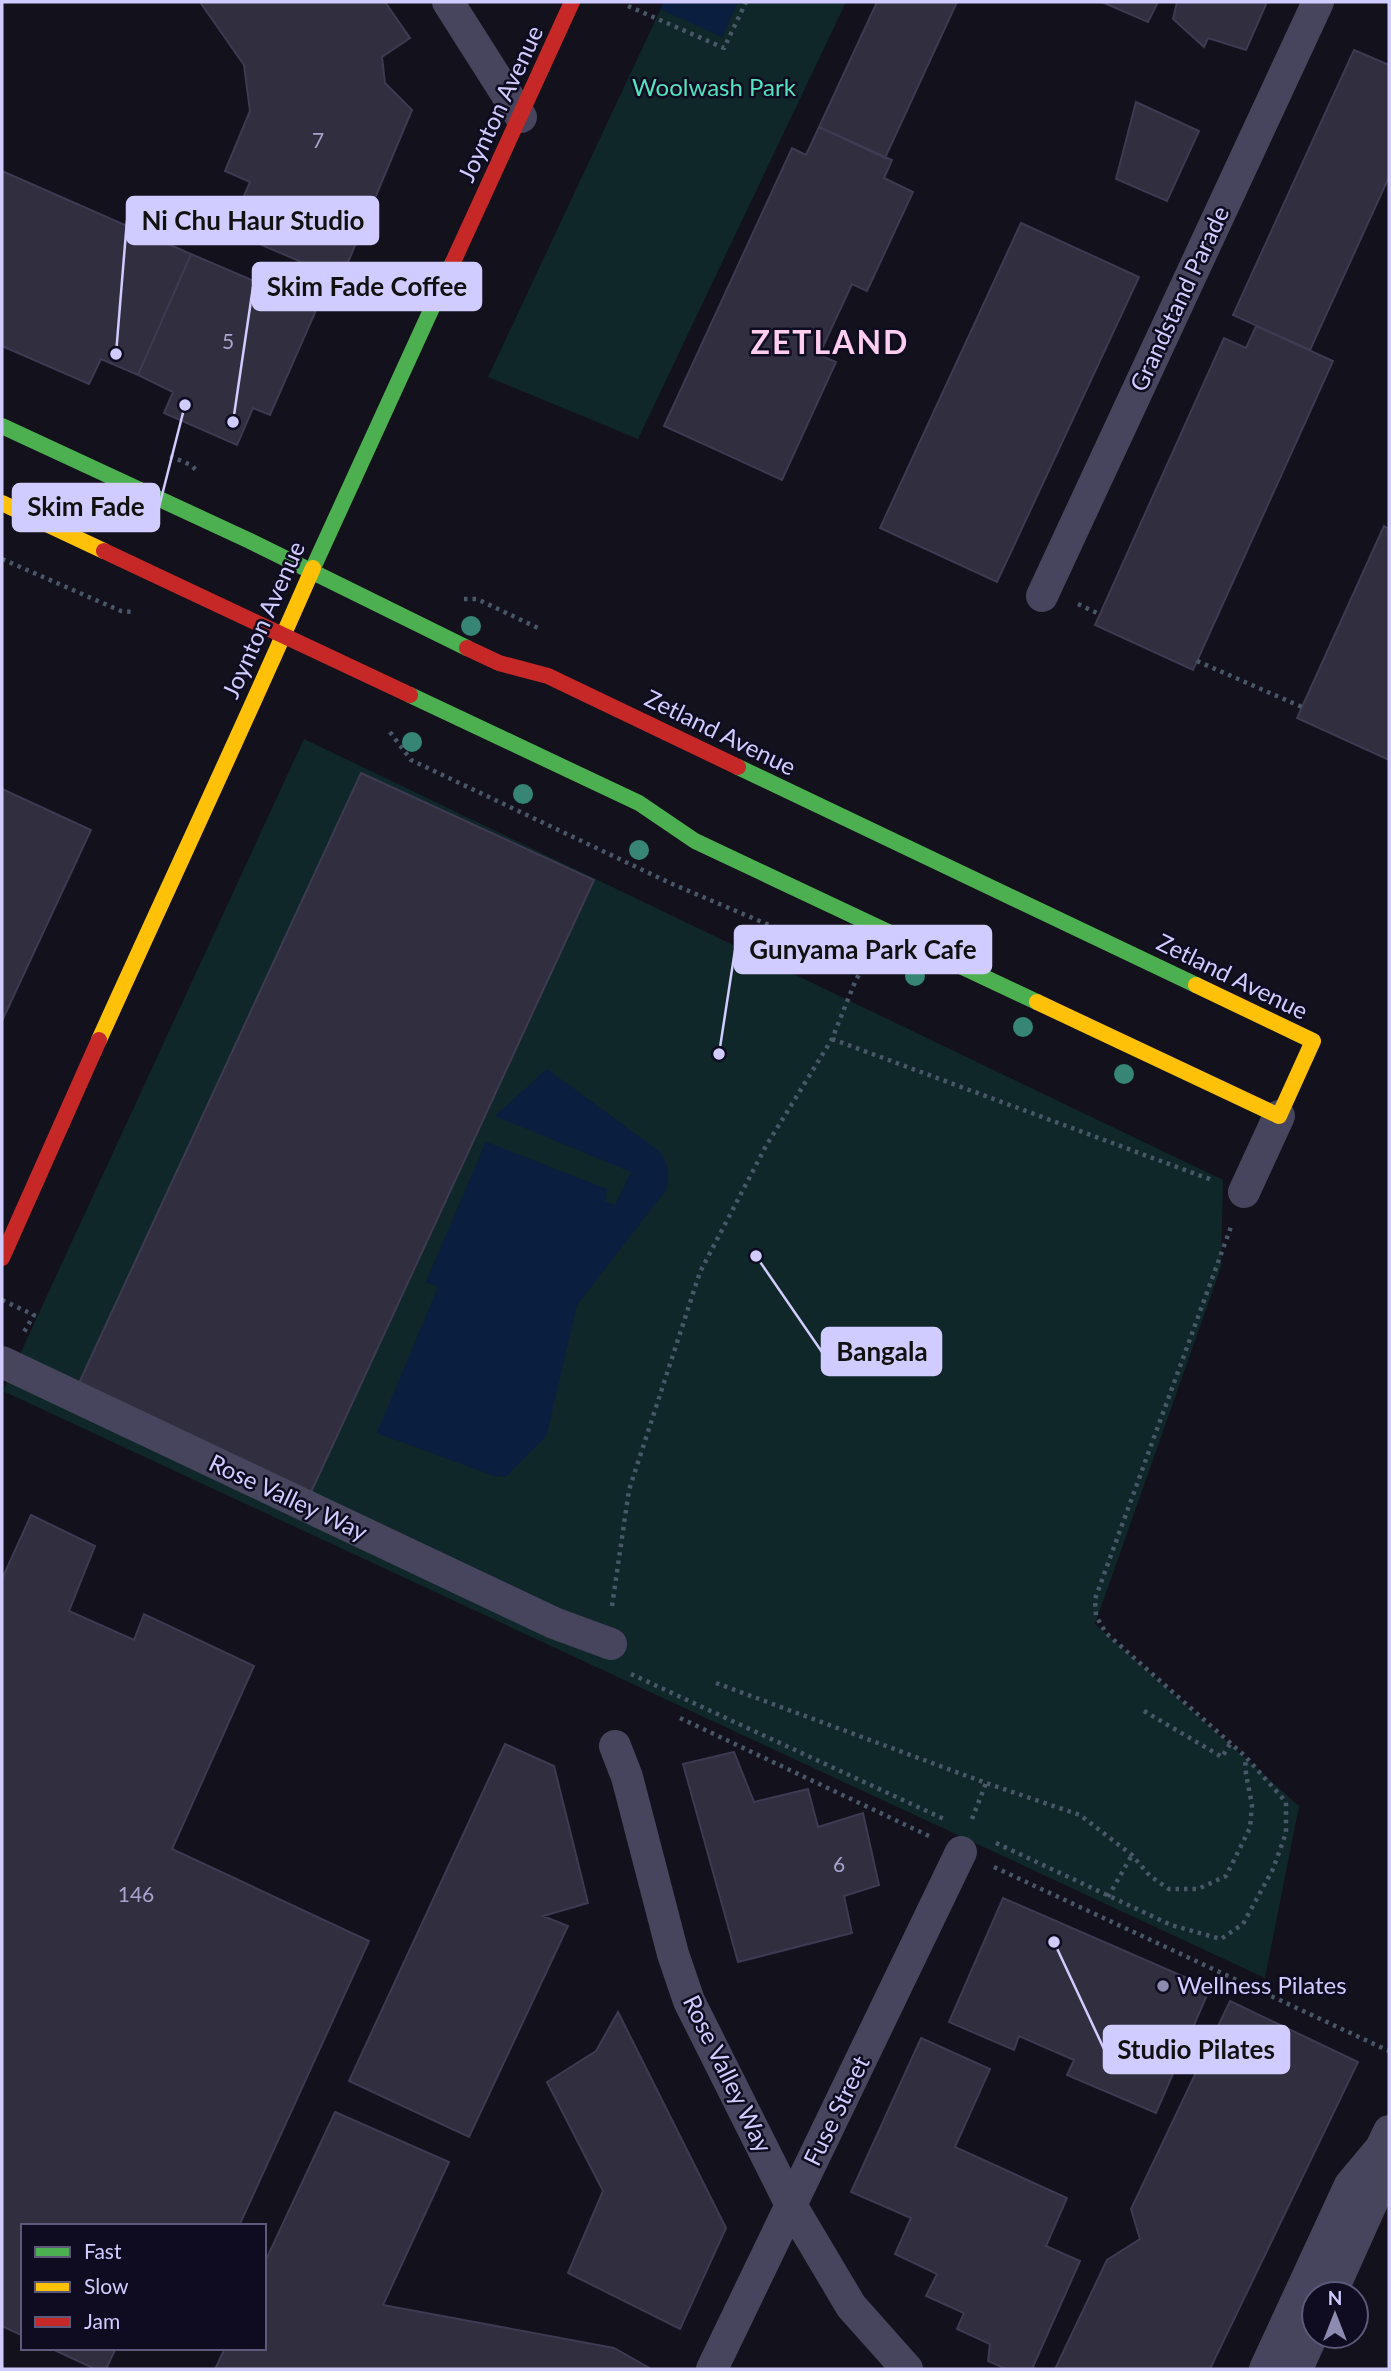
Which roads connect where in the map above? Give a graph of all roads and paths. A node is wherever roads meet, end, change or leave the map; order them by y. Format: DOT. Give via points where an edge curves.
graph roads {
  1 [pos="448,2"];
  2 [pos="572,2"];
  3 [pos="746,2"];
  4 [pos="1318,2"];
  5 [pos="628,6"];
  6 [pos="521,117"];
  7 [pos="2,426"];
  8 [pos="2,503"];
  9 [pos="310,571"];
  10 [pos="1042,596"];
  11 [pos="282,635"];
  12 [pos="1197,661"];
  13 [pos="1302,707"];
  14 [pos="883,929"];
  15 [pos="832,1039"];
  16 [pos="1279,1116"];
  17 [pos="1244,1192"];
  18 [pos="2,1258"];
  19 [pos="2,1300"];
  20 [pos="33,1315"];
  21 [pos="2,1362"];
  22 [pos="611,1644"];
  23 [pos="716,1684"];
  24 [pos="1144,1712"];
  25 [pos="680,1718"];
  26 [pos="1230,1744"];
  27 [pos="615,1746"];
  28 [pos="1245,1756"];
  29 [pos="986,1783"];
  30 [pos="961,1835"];
  31 [pos="991,1841"];
  32 [pos="1132,1855"];
  33 [pos="1108,1897"];
  34 [pos="1389,2051"];
  35 [pos="1385,2140"];
  36 [pos="791,2205"];
  37 [pos="1337,2280"];
  38 [pos="1306,2350"];
  39 [pos="712,2369"];
  40 [pos="907,2369"];
  41 [pos="1265,2369"];
  42 [pos="1297,2369"];
  1 -- 6 [label="street"];
  2 -- 6 [label="street, Joynton Avenue"];
  3 -- 5 [label="path" via="724,48"];
  4 -- 10 [label="street, Grandstand Parade"];
  6 -- 9 [label="street, Joynton Avenue"];
  7 -- 9 [label="street, Zetland Avenue"];
  8 -- 11 [label="street"];
  9 -- 11 [label="street, Joynton Avenue"];
  9 -- 16 [label="street, Zetland Avenue" via="499,663 548,676 1313,1041"];
  11 -- 14 [label="street" via="639,803 695,841"];
  11 -- 18 [label="street, Joynton Avenue"];
  12 -- 13 [label="path"];
  14 -- 15 [label="path"];
  14 -- 16 [label="street"];
  15 -- 17 [label="path"];
  15 -- 22 [label="path" via="766,1146 700,1272 629,1490 612,1601"];
  16 -- 17 [label="street"];
  17 -- 26 [label="path" via="1095,1599 1096,1616 1106,1633"];
  19 -- 20 [label="path"];
  21 -- 22 [label="street, Rose Valley Way" via="576,1633"];
  22 -- 30 [label="path" via="618,1664 636,1678"];
  23 -- 29 [label="path"];
  24 -- 26 [label="path" via="1222,1757"];
  25 -- 30 [label="path"];
  26 -- 28 [label="path"];
  27 -- 36 [label="street, Rose Valley Way" via="689,2001"];
  28 -- 32 [label="path" via="1252,1805 1250,1828 1226,1876 1198,1889 1169,1889"];
  28 -- 33 [label="path" via="1286,1802 1286,1833 1273,1870 1243,1924 1221,1938 1171,1925"];
  29 -- 30 [label="path"];
  29 -- 32 [label="path" via="1080,1815"];
  30 -- 34 [label="path"];
  30 -- 36 [label="street, Fuse Street"];
  31 -- 33 [label="path"];
  32 -- 33 [label="path"];
  35 -- 37 [label="street" via="1374,2198"];
  35 -- 41 [label="street" via="1350,2185"];
  36 -- 39 [label="street, Fuse Street"];
  36 -- 40 [label="street, Rose Valley Way" via="851,2306"];
  38 -- 42 [label="street"];
}
